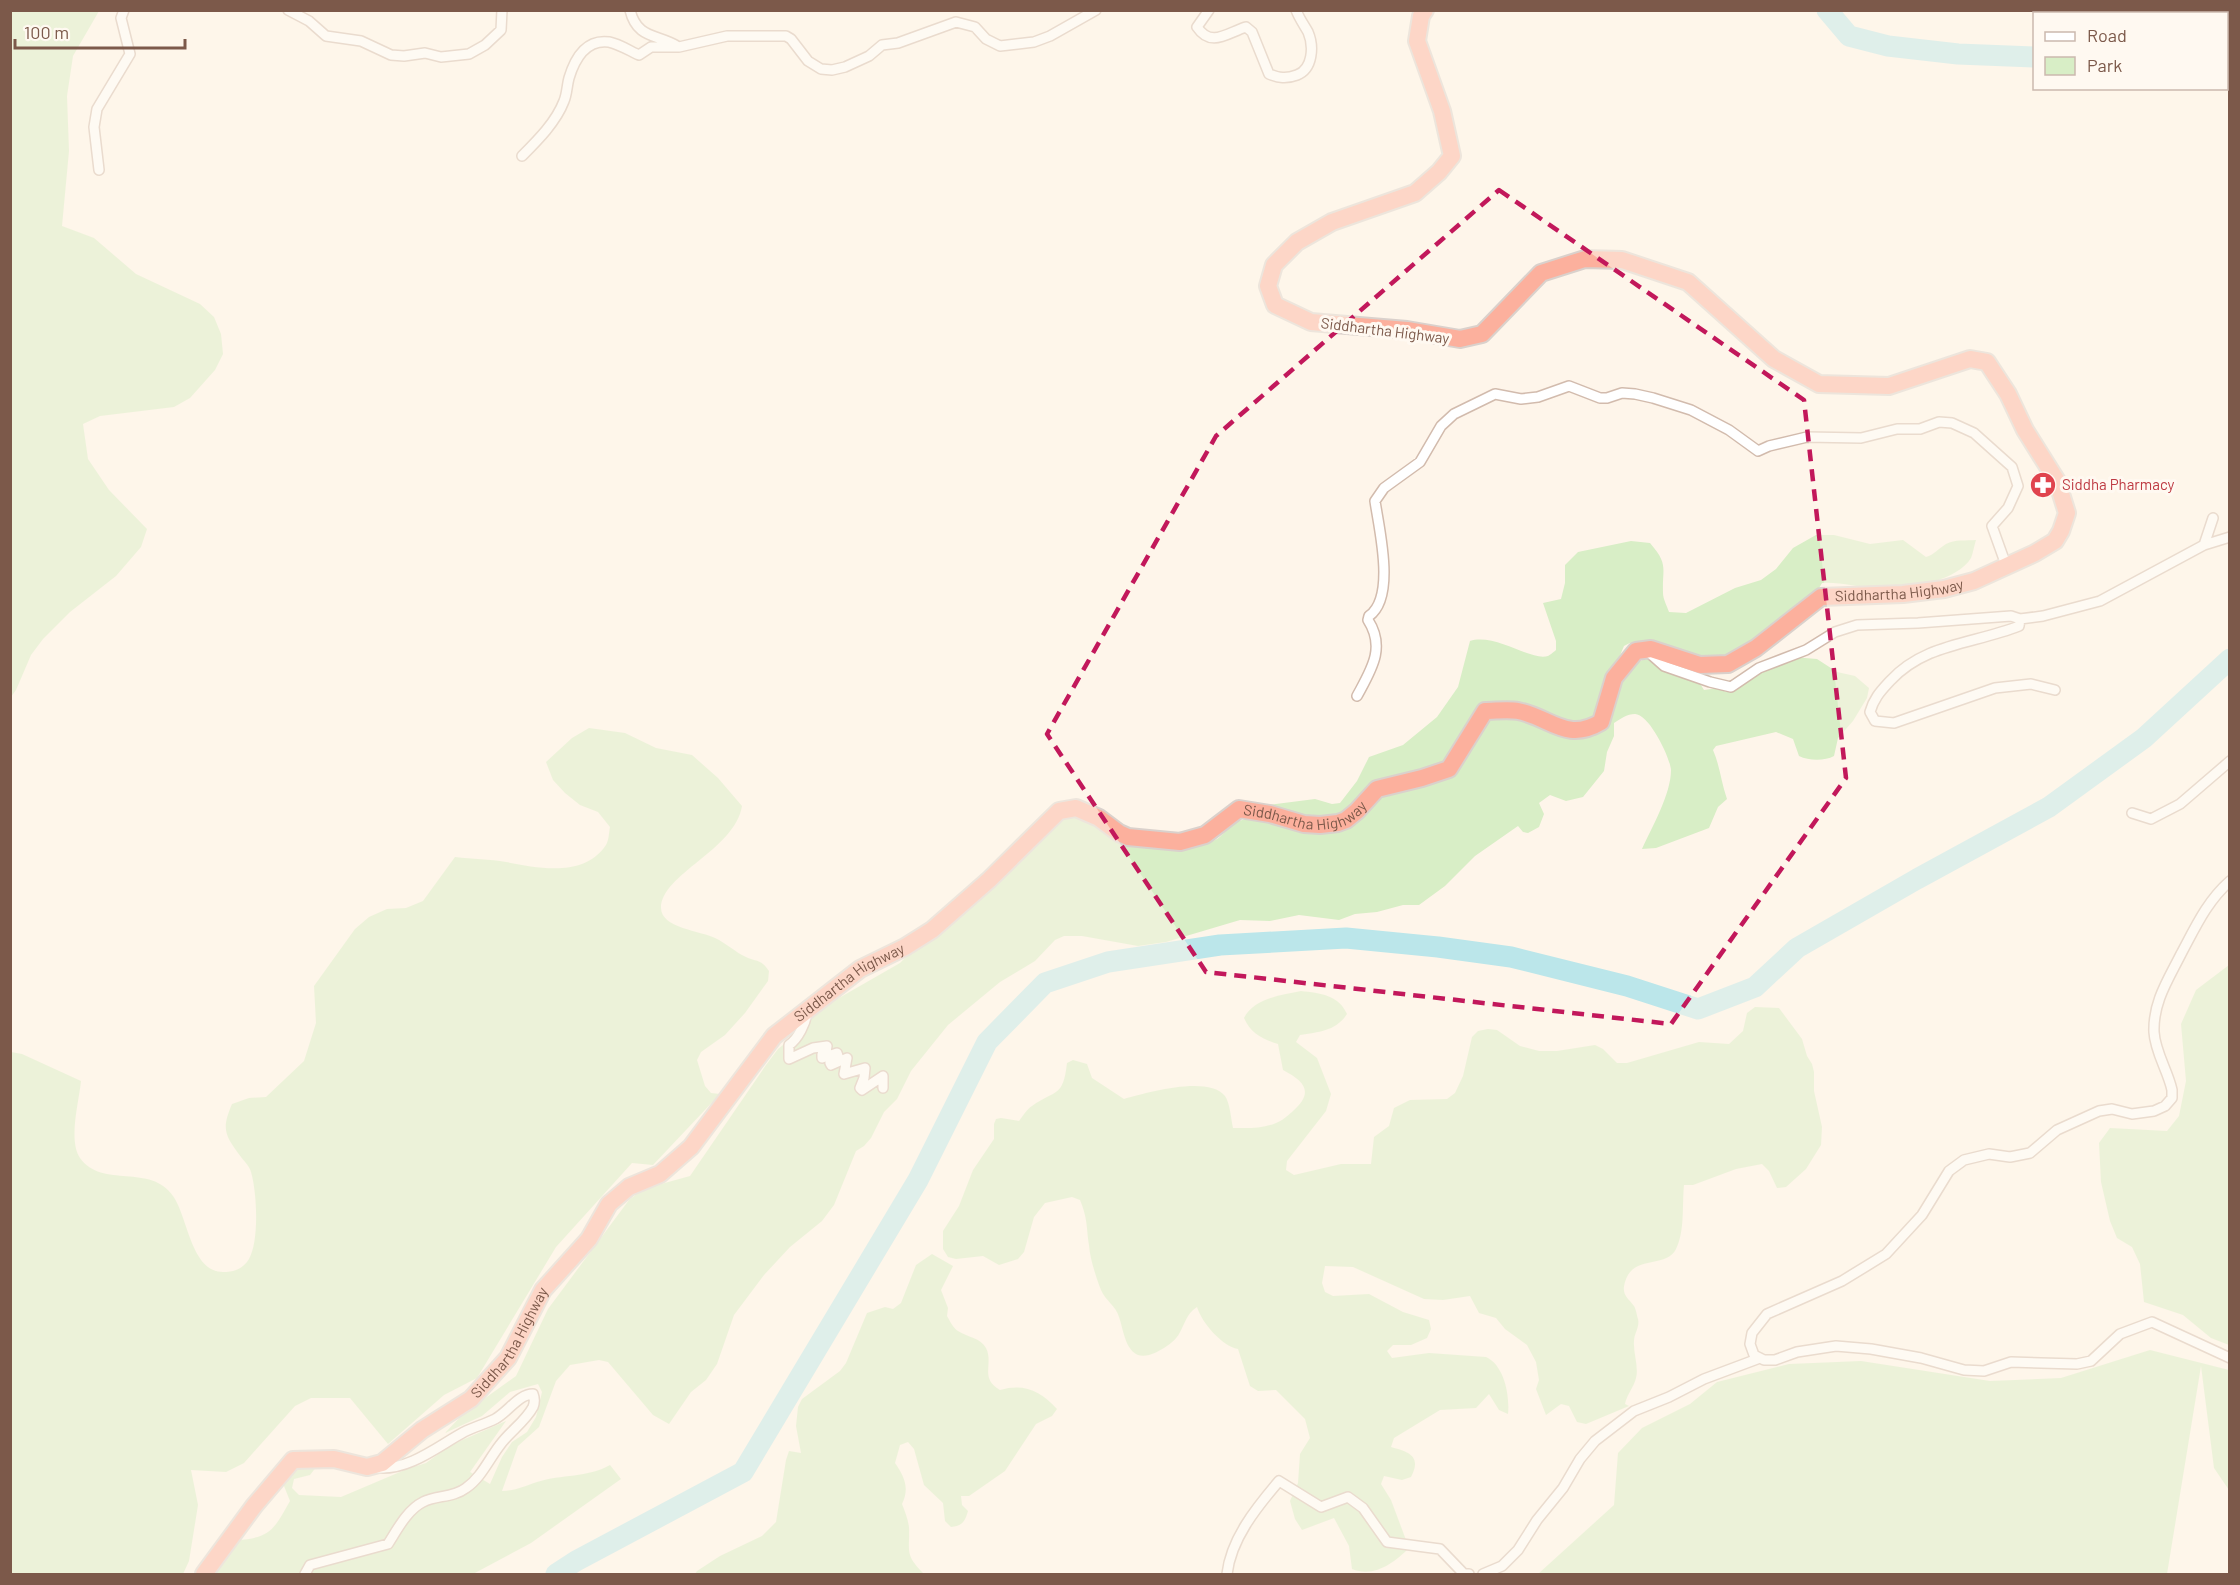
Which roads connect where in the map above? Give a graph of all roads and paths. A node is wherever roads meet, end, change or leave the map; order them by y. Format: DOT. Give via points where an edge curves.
graph roads {
  1 [pos="124,10"];
  2 [pos="288,10"];
  3 [pos="502,10"];
  4 [pos="630,10"];
  5 [pos="1096,10"];
  6 [pos="1209,10"];
  7 [pos="1296,10"];
  8 [pos="1425,10"];
  9 [pos="679,47"];
  10 [pos="522,156"];
  11 [pos="99,170"];
  12 [pos="2213,518"];
  13 [pos="2229,537"];
  14 [pos="2204,545"];
  15 [pos="2006,565"];
  16 [pos="2020,619"];
  17 [pos="1645,650"];
  18 [pos="2055,690"];
  19 [pos="1357,696"];
  20 [pos="2229,761"];
  21 [pos="2132,813"];
  22 [pos="2229,881"];
  23 [pos="807,1010"];
  24 [pos="883,1088"];
  25 [pos="1760,1358"];
  26 [pos="2229,1358"];
  27 [pos="367,1467"];
  28 [pos="204,1575"];
  29 [pos="305,1575"];
  30 [pos="1227,1575"];
  31 [pos="1469,1575"];
  32 [pos="1483,1575"];
  1 -- 11 [label="street" via="121,18 130,54 97,109 94,128"];
  2 -- 3 [label="street" via="326,36 361,41 391,55 425,53 441,57 469,54 486,45 501,30"];
  4 -- 9 [label="street" via="639,29"];
  5 -- 9 [label="street" via="1050,36 1000,46 975,27 956,22 882,45 869,56 832,70 808,61 786,36 727,36"];
  6 -- 7 [label="street" via="1197,27 1202,35 1224,36 1246,27 1252,32 1269,74 1279,78 1302,73 1311,57 1308,33"];
  8 -- 15 [label="highway, Siddhartha Highway" via="1417,41 1442,111 1452,156 1415,193 1332,222 1297,242 1274,265 1268,286 1275,305 1311,322 1460,339 1482,334 1541,273 1585,259 1622,260 1689,282 1774,359 1819,384 1888,386 1971,359 1987,362 2057,481 2067,513 2055,541"];
  9 -- 10 [label="street" via="651,47 639,55 611,42 594,42 585,47 570,76 564,101"];
  12 -- 14 [label="street"];
  13 -- 14 [label="street"];
  14 -- 16 [label="street" via="2100,601"];
  15 -- 17 [label="highway, Siddhartha Highway" via="1974,580 1932,592 1821,597 1756,648 1728,664 1700,665 1651,648"];
  15 -- 19 [label="street" via="1992,526 2008,508 2018,486 2012,467 1974,433 1952,423 1939,422 1920,429 1897,429 1861,438 1807,437 1758,451 1707,417 1653,398 1623,393 1600,398 1569,386 1521,399 1495,394 1454,414 1441,426 1420,462 1384,488 1375,501 1383,583 1376,611 1368,620 1378,650"];
  16 -- 17 [label="street" via="2011,616 1857,625 1767,665 1731,687 1664,666"];
  16 -- 18 [label="street" via="2019,626 1924,654 1898,672 1875,698 1870,712 1875,721 1894,723 1995,688 2031,684"];
  17 -- 23 [label="highway, Siddhartha Highway" via="1636,651 1614,678 1601,722 1587,730 1563,729 1518,711 1485,711 1449,769 1377,789 1338,823 1304,824 1239,809 1205,835 1180,842 1128,837 1076,808 1059,811 932,930 860,969"];
  20 -- 21 [label="street" via="2180,804 2151,819"];
  22 -- 25 [label="street" via="2198,920 2161,991 2154,1035 2172,1090 2172,1098 2165,1106 2132,1114 2099,1110 2057,1130 2030,1153 2010,1157 1989,1154 1964,1160 1949,1171 1922,1215 1886,1254 1842,1281 1767,1314 1752,1333 1750,1344 1754,1355"];
  23 -- 24 [label="street" via="806,1021 789,1046 789,1059 827,1046 822,1058 836,1052 838,1056 831,1065 847,1058 844,1074 865,1068 862,1090 883,1076"];
  23 -- 27 [label="highway, Siddhartha Highway" via="774,1036 691,1147 660,1174 629,1186 609,1204 589,1239 543,1290 508,1358 471,1399 422,1430 382,1463"];
  25 -- 26 [label="street" via="1775,1360 1836,1346 1911,1356 1964,1370 1984,1371 2011,1362 2077,1364 2091,1361 2120,1334 2152,1322"];
  25 -- 32 [label="street" via="1634,1411 1595,1441 1518,1550 1502,1566"];
  27 -- 28 [label="highway" via="334,1460 293,1460"];
  27 -- 29 [label="street" via="390,1469 426,1455 496,1419 526,1394 533,1394 532,1408 466,1488 445,1498 423,1502 405,1517 388,1544 310,1565"];
  30 -- 31 [label="street" via="1229,1558 1240,1535 1279,1481 1321,1507 1348,1497 1363,1508 1387,1542 1440,1549"];
}
